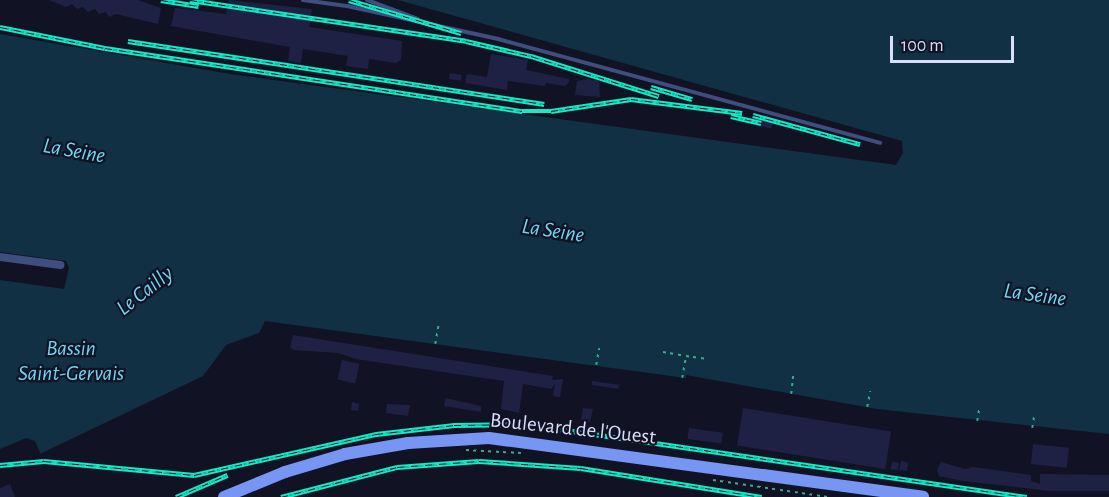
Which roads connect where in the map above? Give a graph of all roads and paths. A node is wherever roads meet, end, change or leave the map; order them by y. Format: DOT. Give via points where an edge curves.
graph roads {
  1 [pos="303,0"];
  2 [pos="367,0"];
  3 [pos="430,24"];
  4 [pos="880,143"];
  5 [pos="0,256"];
  6 [pos="60,265"];
  7 [pos="439,322"];
  8 [pos="435,344"];
  9 [pos="598,348"];
  10 [pos="663,352"];
  11 [pos="686,356"];
  12 [pos="708,359"];
  13 [pos="596,365"];
  14 [pos="793,376"];
  15 [pos="682,378"];
  16 [pos="870,391"];
  17 [pos="791,394"];
  18 [pos="867,407"];
  19 [pos="979,408"];
  20 [pos="1034,415"];
  21 [pos="977,421"];
  22 [pos="1032,428"];
  23 [pos="456,451"];
  24 [pos="476,452"];
  25 [pos="224,497"];
  26 [pos="923,497"];
  1 -- 3 [label="lane"];
  2 -- 3 [label="lane"];
  3 -- 4 [label="lane"];
  5 -- 6 [label="street"];
  7 -- 8 [label="path"];
  9 -- 13 [label="path"];
  10 -- 11 [label="path"];
  11 -- 12 [label="path"];
  11 -- 15 [label="path"];
  14 -- 17 [label="path"];
  16 -- 18 [label="path"];
  19 -- 21 [label="path"];
  20 -- 22 [label="path"];
  23 -- 24 [label="path"];
  25 -- 26 [label="main road, Boulevard de l'Ouest" via="285,472 345,454 408,443 489,438"];
}
